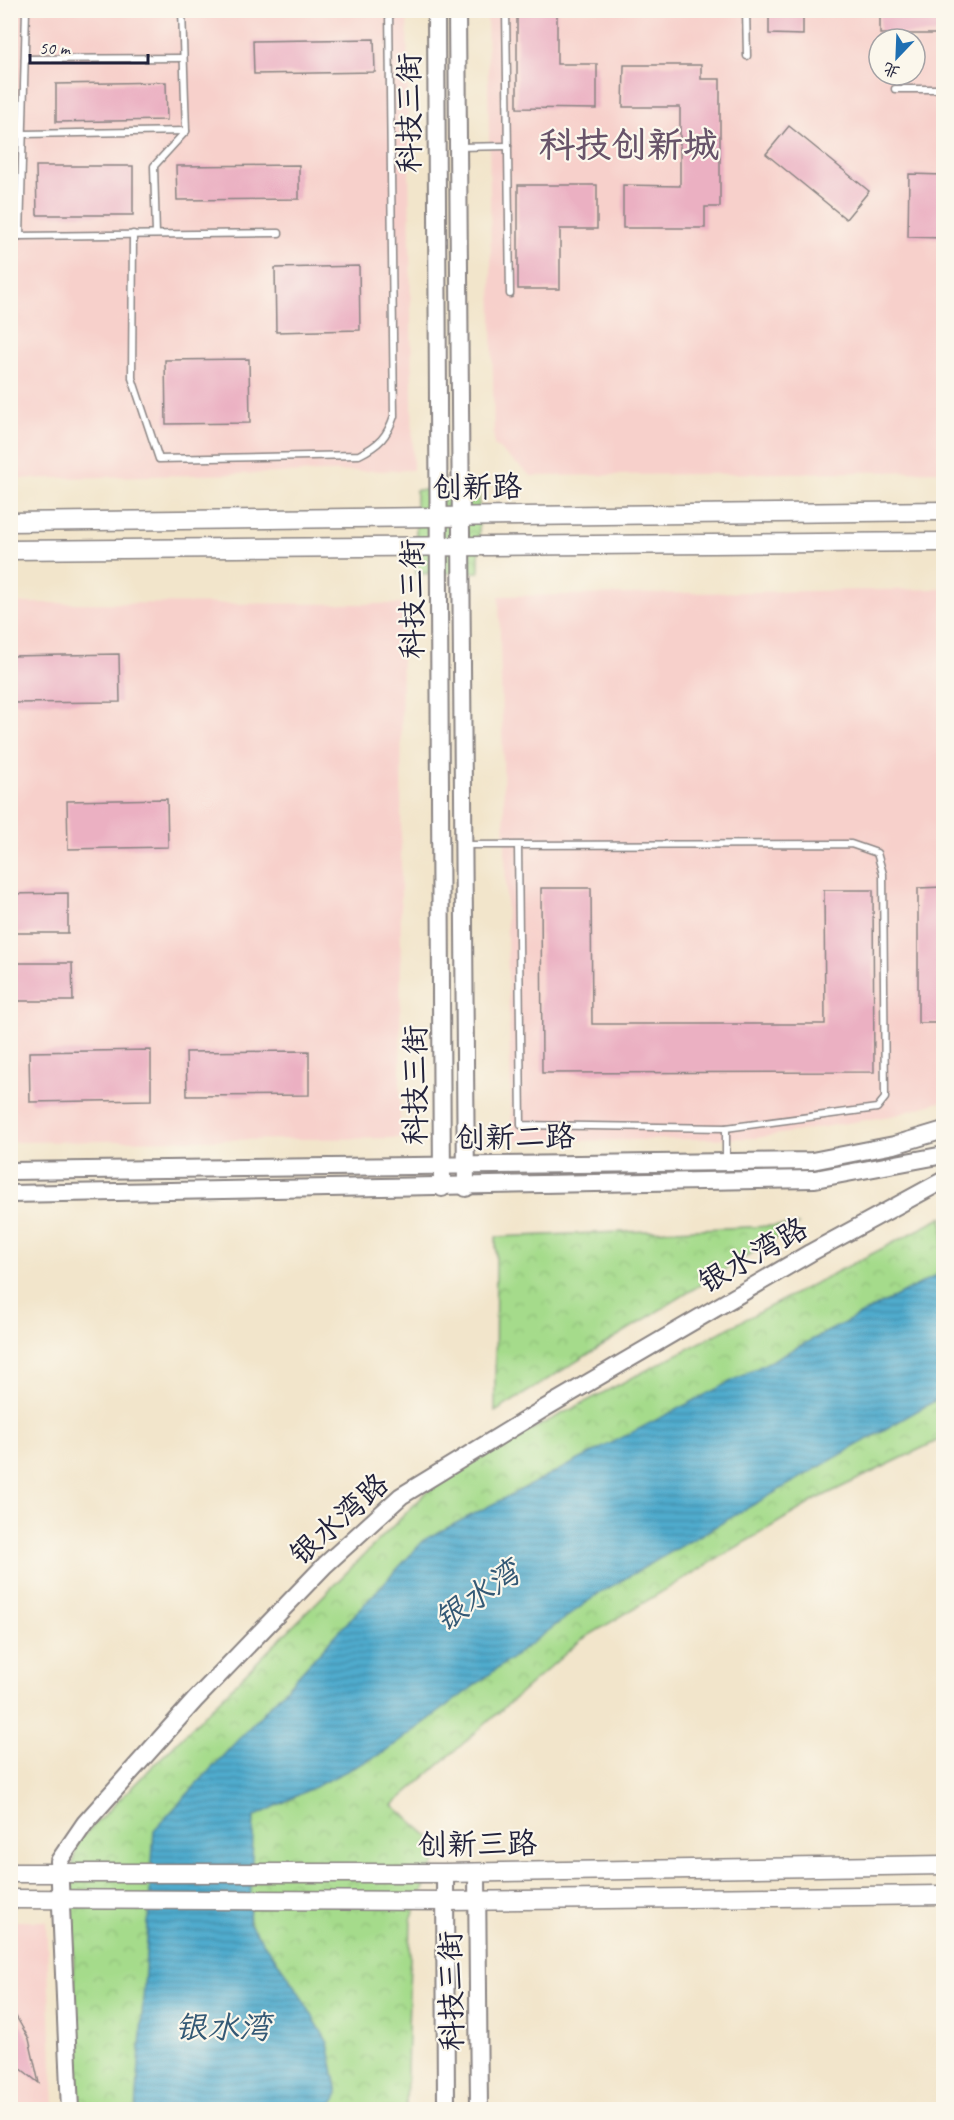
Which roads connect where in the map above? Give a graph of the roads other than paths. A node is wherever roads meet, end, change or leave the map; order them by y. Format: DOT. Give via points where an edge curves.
graph roads {
  1 [pos="26,10"];
  2 [pos="182,10"];
  3 [pos="389,10"];
  4 [pos="436,10"];
  5 [pos="457,10"];
  6 [pos="506,10"];
  7 [pos="746,10"];
  8 [pos="747,56"];
  9 [pos="183,58"];
  10 [pos="25,59"];
  11 [pos="895,89"];
  12 [pos="944,89"];
  13 [pos="186,131"];
  14 [pos="24,134"];
  15 [pos="508,146"];
  16 [pos="458,147"];
  17 [pos="279,233"];
  18 [pos="133,234"];
  19 [pos="156,234"];
  20 [pos="10,236"];
  21 [pos="20,236"];
  22 [pos="510,294"];
  23 [pos="944,511"];
  24 [pos="439,515"];
  25 [pos="462,515"];
  26 [pos="10,522"];
  27 [pos="944,542"];
  28 [pos="462,546"];
  29 [pos="439,547"];
  30 [pos="10,550"];
  31 [pos="463,845"];
  32 [pos="518,845"];
  33 [pos="726,1128"];
  34 [pos="944,1130"];
  35 [pos="944,1155"];
  36 [pos="726,1162"];
  37 [pos="442,1165"];
  38 [pos="466,1165"];
  39 [pos="10,1171"];
  40 [pos="944,1180"];
  41 [pos="442,1188"];
  42 [pos="466,1188"];
  43 [pos="10,1194"];
  44 [pos="944,1865"];
  45 [pos="59,1872"];
  46 [pos="10,1873"];
  47 [pos="446,1873"];
  48 [pos="477,1873"];
  49 [pos="944,1895"];
  50 [pos="10,1899"];
  51 [pos="60,1899"];
  52 [pos="446,1901"];
  53 [pos="477,1901"];
  54 [pos="70,2109"];
  55 [pos="447,2109"];
  56 [pos="479,2109"];
  1 -- 10 [label="lane"];
  2 -- 9 [label="lane"];
  3 -- 18 [label="lane" via="394,416 379,445 359,455 159,459 132,378"];
  4 -- 24 [label="street, 科技三街"];
  5 -- 16 [label="street, 科技三街"];
  6 -- 15 [label="lane"];
  7 -- 8 [label="lane"];
  9 -- 10 [label="lane"];
  9 -- 13 [label="lane"];
  10 -- 14 [label="lane"];
  11 -- 12 [label="lane"];
  13 -- 14 [label="lane"];
  13 -- 19 [label="lane" via="154,166"];
  14 -- 21 [label="lane"];
  15 -- 16 [label="lane"];
  15 -- 22 [label="lane"];
  16 -- 25 [label="street, 科技三街"];
  17 -- 19 [label="lane"];
  18 -- 19 [label="lane"];
  18 -- 21 [label="lane"];
  20 -- 21 [label="lane"];
  23 -- 25 [label="main road, 创新路"];
  24 -- 25 [label="main road, 创新路"];
  24 -- 26 [label="main road, 创新路"];
  24 -- 29 [label="street, 科技三街"];
  25 -- 28 [label="street, 科技三街"];
  27 -- 28 [label="main road, 创新路"];
  28 -- 29 [label="main road, 创新路"];
  28 -- 31 [label="street, 科技三街"];
  29 -- 30 [label="main road, 创新路"];
  29 -- 37 [label="street, 科技三街"];
  31 -- 32 [label="lane"];
  31 -- 38 [label="street, 科技三街"];
  32 -- 33 [label="lane" via="521,1125"];
  32 -- 33 [label="lane" via="851,844 877,853 883,874 885,1098 877,1108"];
  33 -- 36 [label="lane"];
  34 -- 36 [label="street, 创新二路" via="894,1145 812,1161"];
  35 -- 42 [label="street, 创新二路" via="815,1179"];
  36 -- 38 [label="street, 创新二路"];
  37 -- 38 [label="street, 创新二路"];
  37 -- 39 [label="street, 创新二路"];
  37 -- 41 [label="street, 科技三街"];
  38 -- 42 [label="street, 科技三街"];
  40 -- 45 [label="street, 银水湾路" via="810,1253 401,1496 325,1565 187,1709 85,1823 59,1861"];
  41 -- 42 [label="street, 创新二路"];
  41 -- 43 [label="street, 创新二路"];
  44 -- 48 [label="main road, 创新三路"];
  45 -- 46 [label="main road, 创新三路"];
  45 -- 47 [label="main road, 创新三路"];
  45 -- 51 [label="street, 银水湾路"];
  47 -- 48 [label="main road, 创新三路"];
  47 -- 52 [label="street, 科技三街"];
  48 -- 53 [label="street, 科技三街"];
  49 -- 53 [label="main road, 创新三路"];
  50 -- 51 [label="main road, 创新三路"];
  51 -- 52 [label="main road, 创新三路"];
  51 -- 54 [label="street, 银水湾路"];
  52 -- 53 [label="main road, 创新三路"];
  52 -- 55 [label="street, 科技三街"];
  53 -- 56 [label="street, 科技三街"];
}
